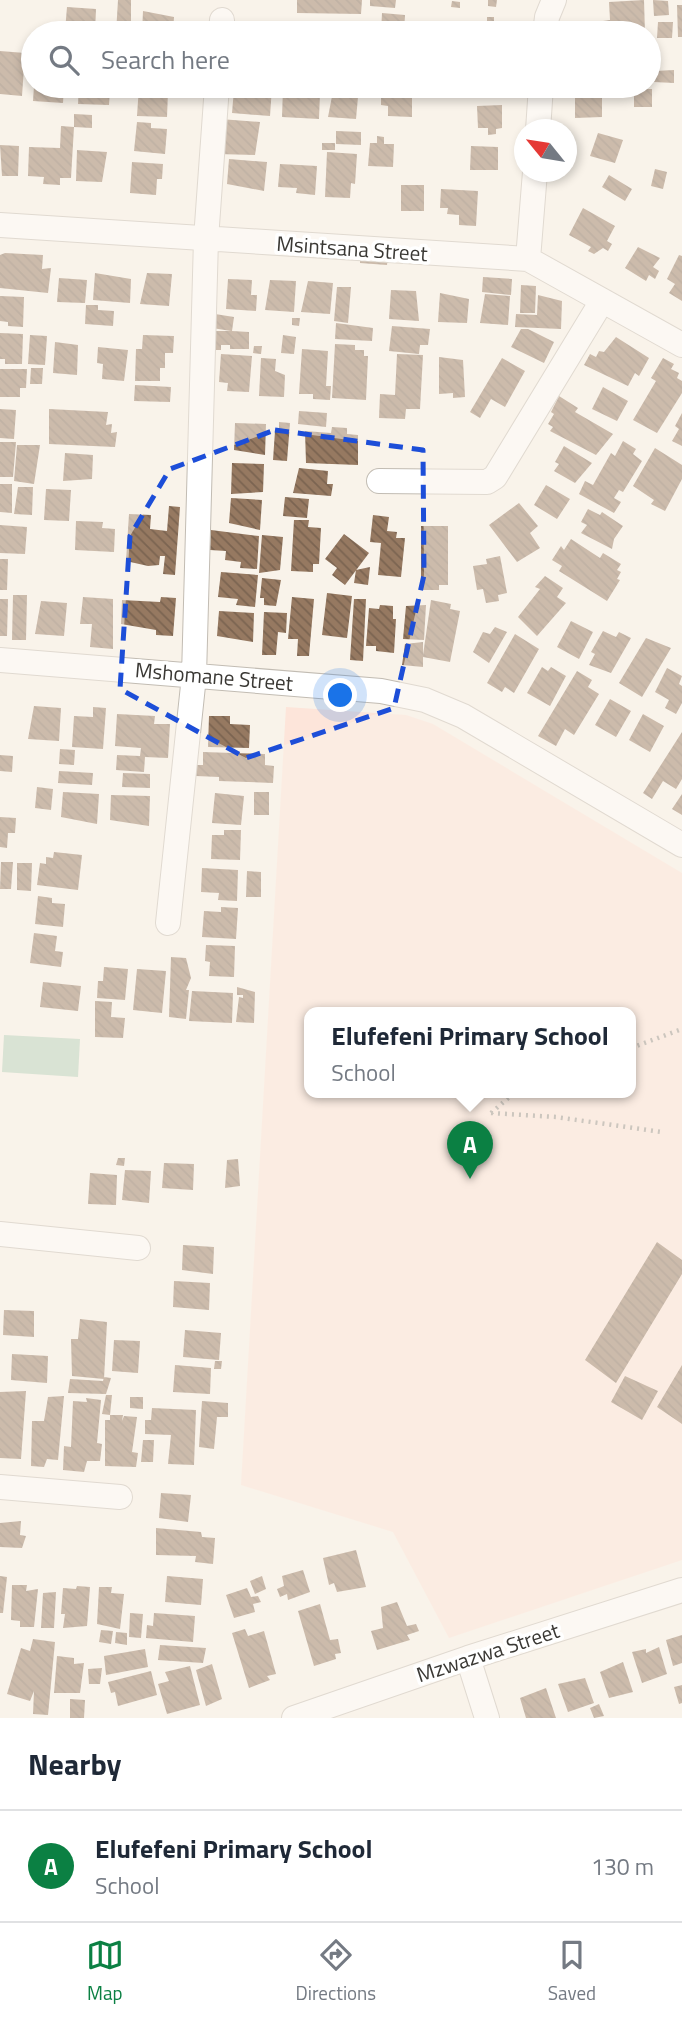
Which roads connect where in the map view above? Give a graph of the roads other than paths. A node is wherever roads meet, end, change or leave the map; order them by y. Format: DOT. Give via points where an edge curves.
graph roads {
  1 [pos="554,0"];
  2 [pos="546,21"];
  3 [pos="216,98"];
  4 [pos="540,98"];
  5 [pos="539,119"];
  6 [pos="534,182"];
  7 [pos="0,225"];
  8 [pos="206,239"];
  9 [pos="528,259"];
  10 [pos="602,301"];
  11 [pos="682,345"];
  12 [pos="379,481"];
  13 [pos="0,660"];
  14 [pos="194,676"];
  15 [pos="682,845"];
  16 [pos="168,923"];
  17 [pos="0,1234"];
  18 [pos="138,1248"];
  19 [pos="0,1487"];
  20 [pos="120,1497"];
  21 [pos="682,1590"];
  22 [pos="468,1658"];
  23 [pos="294,1718"];
  24 [pos="487,1718"];
  1 -- 2 [label="street"];
  3 -- 8 [label="street"];
  4 -- 5 [label="street"];
  6 -- 9 [label="street"];
  7 -- 8 [label="street, Msintsana Street"];
  8 -- 9 [label="street, Msintsana Street"];
  8 -- 14 [label="street"];
  9 -- 10 [label="street, Msintsana Street"];
  10 -- 11 [label="street, Msintsana Street"];
  10 -- 12 [label="street" via="495,477 487,482"];
  13 -- 14 [label="street, Mshomane Street"];
  14 -- 15 [label="street, Mshomane Street" via="381,691 444,706"];
  14 -- 16 [label="street"];
  17 -- 18 [label="street"];
  19 -- 20 [label="street"];
  21 -- 22 [label="street, Mzwazwa Street"];
  22 -- 23 [label="street, Mzwazwa Street"];
  22 -- 24 [label="street"];
}
